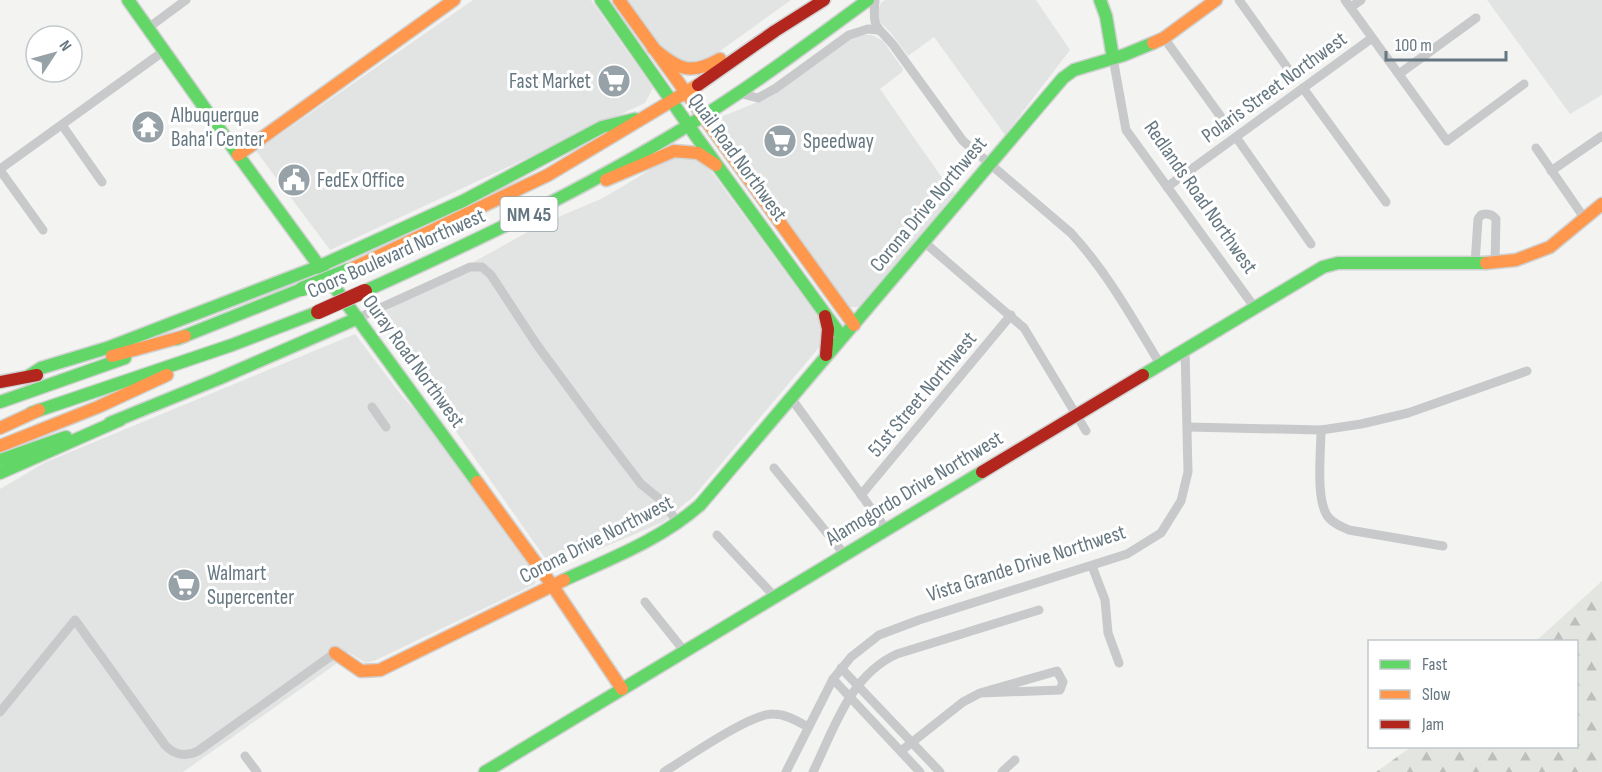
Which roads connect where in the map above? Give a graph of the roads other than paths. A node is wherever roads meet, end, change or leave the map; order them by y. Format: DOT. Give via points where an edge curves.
graph roads {
  1 [pos="128,0"];
  2 [pos="186,0"];
  3 [pos="454,0"];
  4 [pos="601,0"];
  5 [pos="619,0"];
  6 [pos="824,0"];
  7 [pos="868,0"];
  8 [pos="875,0"];
  9 [pos="1100,0"];
  10 [pos="1216,0"];
  11 [pos="1239,0"];
  12 [pos="1361,0"];
  13 [pos="1348,4"];
  14 [pos="1476,18"];
  15 [pos="147,28"];
  16 [pos="878,30"];
  17 [pos="775,31"];
  18 [pos="1164,38"];
  19 [pos="1372,38"];
  20 [pos="654,48"];
  21 [pos="164,51"];
  22 [pos="1113,58"];
  23 [pos="1289,70"];
  24 [pos="1399,74"];
  25 [pos="1524,84"];
  26 [pos="1303,88"];
  27 [pos="686,93"];
  28 [pos="738,93"];
  29 [pos="672,101"];
  30 [pos="703,116"];
  31 [pos="646,117"];
  32 [pos="1221,117"];
  33 [pos="62,125"];
  34 [pos="688,126"];
  35 [pos="1602,136"];
  36 [pos="1236,138"];
  37 [pos="1536,148"];
  38 [pos="238,155"];
  39 [pos="989,164"];
  40 [pos="716,165"];
  41 [pos="0,170"];
  42 [pos="1551,171"];
  43 [pos="102,182"];
  44 [pos="1167,187"];
  45 [pos="567,194"];
  46 [pos="1386,202"];
  47 [pos="1602,204"];
  48 [pos="1585,219"];
  49 [pos="43,230"];
  50 [pos="924,242"];
  51 [pos="1311,244"];
  52 [pos="807,262"];
  53 [pos="1495,263"];
  54 [pos="1475,264"];
  55 [pos="320,266"];
  56 [pos="795,270"];
  57 [pos="1255,308"];
  58 [pos="825,312"];
  59 [pos="1011,315"];
  60 [pos="358,318"];
  61 [pos="854,325"];
  62 [pos="185,336"];
  63 [pos="842,337"];
  64 [pos="232,345"];
  65 [pos="1185,349"];
  66 [pos="826,357"];
  67 [pos="1160,364"];
  68 [pos="1527,370"];
  69 [pos="27,377"];
  70 [pos="0,382"];
  71 [pos="791,398"];
  72 [pos="0,402"];
  73 [pos="372,407"];
  74 [pos="39,410"];
  75 [pos="1076,414"];
  76 [pos="120,420"];
  77 [pos="0,422"];
  78 [pos="386,427"];
  79 [pos="1188,427"];
  80 [pos="0,428"];
  81 [pos="1086,430"];
  82 [pos="1321,430"];
  83 [pos="0,446"];
  84 [pos="0,460"];
  85 [pos="774,468"];
  86 [pos="0,473"];
  87 [pos="861,495"];
  88 [pos="679,524"];
  89 [pos="886,529"];
  90 [pos="717,535"];
  91 [pos="1443,546"];
  92 [pos="845,555"];
  93 [pos="1092,566"];
  94 [pos="552,585"];
  95 [pos="776,597"];
  96 [pos="645,602"];
  97 [pos="1039,610"];
  98 [pos="685,652"];
  99 [pos="335,653"];
  100 [pos="1119,663"];
  101 [pos="841,668"];
  102 [pos="833,679"];
  103 [pos="858,686"];
  104 [pos="622,689"];
  105 [pos="980,693"];
  106 [pos="850,695"];
  107 [pos="0,712"];
  108 [pos="808,727"];
  109 [pos="911,742"];
  110 [pos="901,751"];
  111 [pos="245,756"];
  112 [pos="925,757"];
  113 [pos="1015,760"];
  114 [pos="917,771"];
  115 [pos="257,772"];
  116 [pos="486,772"];
  117 [pos="664,772"];
  118 [pos="786,772"];
  119 [pos="813,772"];
  120 [pos="940,772"];
  121 [pos="1002,772"];
  1 -- 15 [label="main road, Ouray Road Northwest"];
  2 -- 15 [label="street"];
  3 -- 38 [label="main road"];
  4 -- 29 [label="main road, Quail Road Northwest"];
  5 -- 20 [label="main road, Quail Road Northwest"];
  6 -- 17 [label="main road, Coors Boulevard Northwest / NM 45"];
  7 -- 28 [label="main road, Coors Boulevard Northwest / NM 45"];
  8 -- 16 [label="street" via="873,21"];
  9 -- 22 [label="main road, Redlands Road Northwest"];
  10 -- 18 [label="main road, Corona Drive Northwest"];
  11 -- 23 [label="street"];
  12 -- 13 [label="street"];
  13 -- 19 [label="street"];
  14 -- 24 [label="street"];
  15 -- 21 [label="main road, Ouray Road Northwest"];
  16 -- 28 [label="street" via="849,35 758,98"];
  16 -- 39 [label="street" via="963,141"];
  17 -- 20 [label="main road" via="755,36 695,71 671,64"];
  17 -- 27 [label="main road, Coors Boulevard Northwest / NM 45"];
  18 -- 22 [label="main road, Corona Drive Northwest"];
  18 -- 32 [label="street"];
  19 -- 24 [label="street"];
  19 -- 26 [label="street, Polaris Street Northwest"];
  20 -- 27 [label="main road, Quail Road Northwest"];
  21 -- 33 [label="street"];
  21 -- 38 [label="main road, Ouray Road Northwest"];
  22 -- 39 [label="main road, Corona Drive Northwest" via="1074,70 1063,78"];
  22 -- 44 [label="street, Redlands Road Northwest" via="1126,130"];
  24 -- 25 [label="street" via="1447,141"];
  26 -- 36 [label="street, Polaris Street Northwest"];
  26 -- 46 [label="street"];
  27 -- 29 [label="main road, Coors Boulevard Northwest / NM 45"];
  27 -- 30 [label="main road, Quail Road Northwest"];
  28 -- 30 [label="main road, Coors Boulevard Northwest / NM 45"];
  29 -- 31 [label="main road, Coors Boulevard Northwest / NM 45"];
  29 -- 34 [label="main road, Quail Road Northwest"];
  30 -- 34 [label="main road, Coors Boulevard Northwest / NM 45"];
  30 -- 52 [label="main road, Quail Road Northwest"];
  31 -- 55 [label="main road" via="602,127 463,201"];
  31 -- 62 [label="main road, Coors Boulevard Northwest / NM 45, bridge" via="497,201 349,270"];
  33 -- 41 [label="street"];
  33 -- 43 [label="street"];
  34 -- 40 [label="main road, Quail Road Northwest"];
  34 -- 45 [label="main road, Coors Boulevard Northwest / NM 45"];
  35 -- 42 [label="street"];
  36 -- 44 [label="street, Polaris Street Northwest"];
  36 -- 51 [label="street"];
  37 -- 42 [label="street"];
  38 -- 55 [label="main road, Ouray Road Northwest"];
  39 -- 50 [label="main road, Corona Drive Northwest"];
  39 -- 67 [label="street" via="1083,246"];
  40 -- 45 [label="main road" via="698,153 674,151"];
  40 -- 56 [label="main road, Quail Road Northwest"];
  41 -- 49 [label="street"];
  42 -- 48 [label="street"];
  44 -- 57 [label="street, Redlands Road Northwest"];
  45 -- 64 [label="main road, Coors Boulevard Northwest / NM 45, bridge" via="478,241 318,312"];
  47 -- 48 [label="main road"];
  48 -- 53 [label="main road" via="1540,252"];
  50 -- 59 [label="street"];
  50 -- 61 [label="main road, Corona Drive Northwest"];
  52 -- 56 [label="main road"];
  52 -- 61 [label="main road, Quail Road Northwest"];
  53 -- 54 [label="main road"];
  53 -- 54 [label="street" via="1496,219 1485,214 1478,219"];
  54 -- 57 [label="main road, Alamogordo Drive Northwest" via="1338,263 1323,267"];
  55 -- 60 [label="main road, Ouray Road Northwest"];
  55 -- 69 [label="main road" via="107,348 41,368"];
  56 -- 58 [label="main road, Quail Road Northwest"];
  57 -- 65 [label="main road, Alamogordo Drive Northwest"];
  58 -- 63 [label="main road, Quail Road Northwest"];
  58 -- 66 [label="main road"];
  59 -- 75 [label="street" via="1024,328"];
  59 -- 87 [label="street, 51st Street Northwest"];
  60 -- 76 [label="main road"];
  60 -- 88 [label="street" via="470,267 482,267 641,484 662,501"];
  60 -- 94 [label="main road, Ouray Road Northwest"];
  61 -- 63 [label="main road, Corona Drive Northwest"];
  62 -- 69 [label="main road"];
  62 -- 72 [label="main road, Coors Boulevard Northwest / NM 45"];
  63 -- 66 [label="main road, Corona Drive Northwest"];
  64 -- 74 [label="main road, Coors Boulevard Northwest / NM 45"];
  64 -- 83 [label="main road" via="98,407"];
  65 -- 67 [label="main road, Alamogordo Drive Northwest"];
  65 -- 79 [label="street, Vista Grande Drive Northwest"];
  66 -- 71 [label="main road, Corona Drive Northwest"];
  67 -- 75 [label="main road, Alamogordo Drive Northwest"];
  68 -- 82 [label="street" via="1408,413"];
  69 -- 70 [label="main road"];
  71 -- 87 [label="street"];
  71 -- 88 [label="main road, Corona Drive Northwest" via="700,505"];
  73 -- 78 [label="street"];
  74 -- 77 [label="main road, Coors Boulevard Northwest / NM 45"];
  74 -- 80 [label="main road"];
  75 -- 81 [label="street"];
  75 -- 89 [label="main road, Alamogordo Drive Northwest"];
  76 -- 84 [label="main road"];
  76 -- 86 [label="main road"];
  79 -- 82 [label="street"];
  79 -- 93 [label="street, Vista Grande Drive Northwest" via="1187,482 1170,521 1161,533 1138,549"];
  82 -- 91 [label="street" via="1322,500 1329,519 1349,530"];
  85 -- 92 [label="street"];
  87 -- 89 [label="street"];
  88 -- 94 [label="main road, Corona Drive Northwest"];
  89 -- 92 [label="main road, Alamogordo Drive Northwest"];
  90 -- 95 [label="street"];
  92 -- 95 [label="main road, Alamogordo Drive Northwest"];
  93 -- 100 [label="street" via="1105,600 1108,633"];
  93 -- 101 [label="street, Vista Grande Drive Northwest" via="889,630 860,649"];
  94 -- 99 [label="main road, Corona Drive Northwest" via="380,670 361,671"];
  94 -- 104 [label="main road, Ouray Road Northwest"];
  95 -- 98 [label="main road, Alamogordo Drive Northwest"];
  96 -- 98 [label="street"];
  97 -- 103 [label="street" via="897,654"];
  98 -- 104 [label="main road, Alamogordo Drive Northwest"];
  99 -- 107 [label="street, Corona Drive Northwest" via="198,751 182,755 165,745 75,620"];
  101 -- 102 [label="street, Vista Grande Drive Northwest"];
  101 -- 103 [label="street"];
  102 -- 106 [label="street"];
  102 -- 108 [label="street, Vista Grande Drive Northwest"];
  103 -- 106 [label="street"];
  103 -- 109 [label="street"];
  104 -- 116 [label="main road, Alamogordo Drive Northwest"];
  105 -- 105 [label="street" via="1058,671 1063,682 1060,690"];
  105 -- 109 [label="street" via="955,707"];
  106 -- 110 [label="street"];
  106 -- 119 [label="street"];
  108 -- 117 [label="street" via="782,715 762,715"];
  108 -- 118 [label="street, Vista Grande Drive Northwest"];
  109 -- 110 [label="street"];
  109 -- 112 [label="street"];
  110 -- 114 [label="street"];
  111 -- 115 [label="street"];
  112 -- 114 [label="street"];
  112 -- 120 [label="street"];
  113 -- 121 [label="street"];
}
